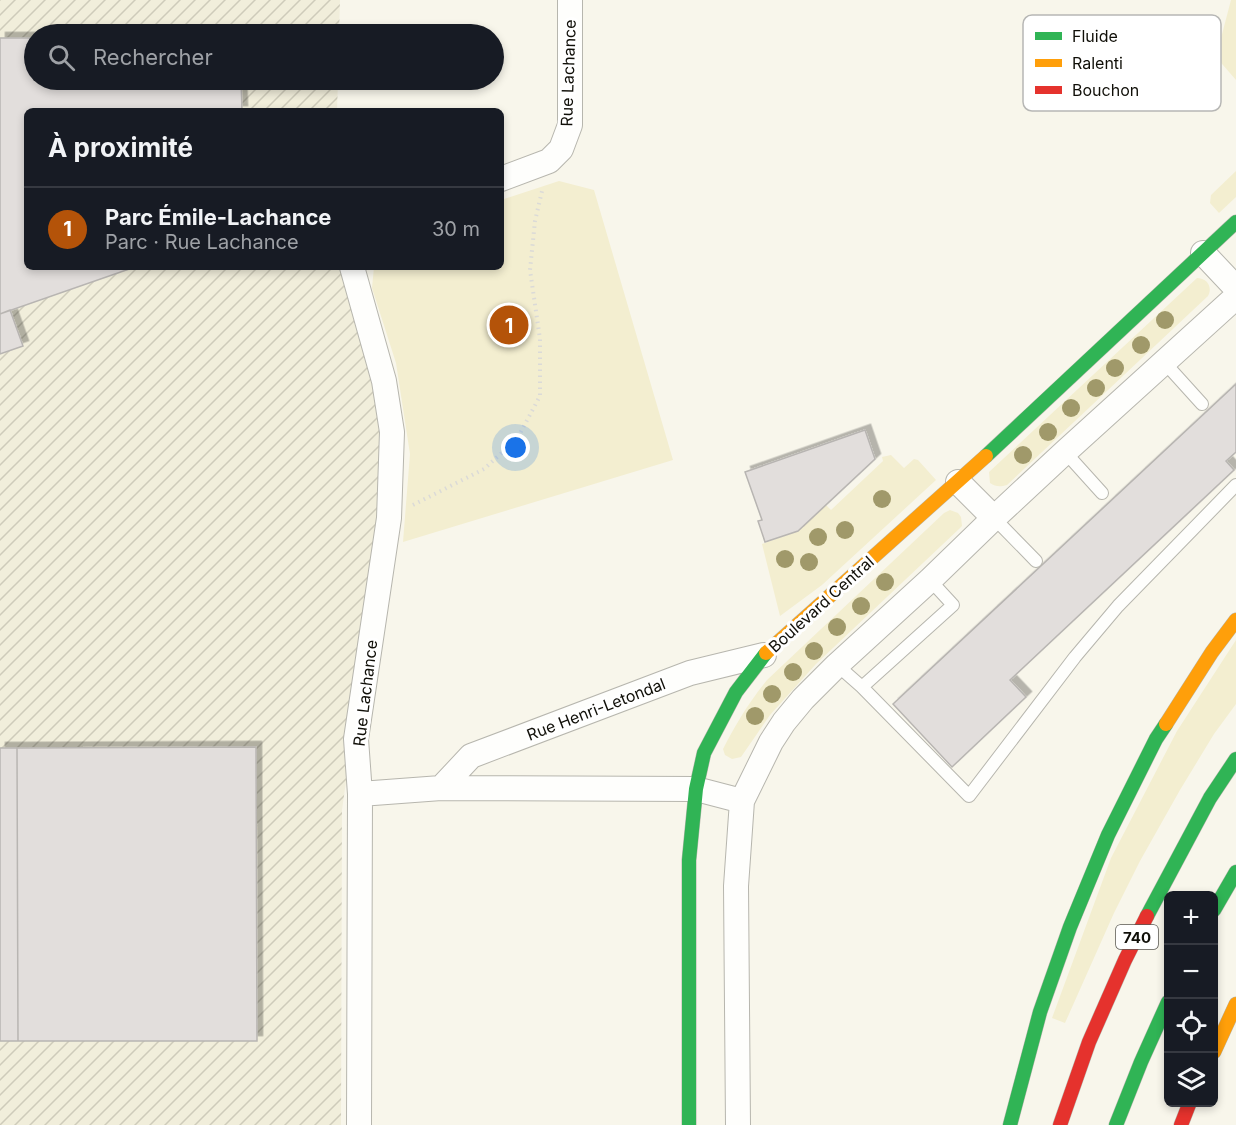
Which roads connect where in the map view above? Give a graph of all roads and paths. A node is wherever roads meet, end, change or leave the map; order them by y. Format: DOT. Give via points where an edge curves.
graph roads {
  1 [pos="570,0"];
  2 [pos="549,161"];
  3 [pos="504,178"];
  4 [pos="1236,222"];
  5 [pos="1203,253"];
  6 [pos="353,270"];
  7 [pos="1236,288"];
  8 [pos="1236,297"];
  9 [pos="1164,362"];
  10 [pos="1202,404"];
  11 [pos="1065,452"];
  12 [pos="958,482"];
  13 [pos="1236,485"];
  14 [pos="1102,492"];
  15 [pos="388,518"];
  16 [pos="994,518"];
  17 [pos="1036,561"];
  18 [pos="930,580"];
  19 [pos="1236,620"];
  20 [pos="764,655"];
  21 [pos="837,665"];
  22 [pos="862,687"];
  23 [pos="1236,759"];
  24 [pos="441,788"];
  25 [pos="696,789"];
  26 [pos="360,794"];
  27 [pos="742,801"];
  28 [pos="1236,872"];
  29 [pos="1218,903"];
  30 [pos="1236,1004"];
  31 [pos="1164,1011"];
  32 [pos="1218,1043"];
  33 [pos="1189,1107"];
  34 [pos="359,1125"];
  35 [pos="689,1125"];
  36 [pos="738,1125"];
  37 [pos="1010,1125"];
  38 [pos="1060,1125"];
  39 [pos="1116,1125"];
  40 [pos="1181,1125"];
  1 -- 2 [label="street, Rue Lachance" via="570,124 561,149"];
  2 -- 3 [label="street"];
  2 -- 15 [label="path" via="535,221 530,270 540,339 540,396 517,439 484,469"];
  4 -- 5 [label="main road, Boulevard Central"];
  5 -- 7 [label="street"];
  5 -- 12 [label="main road, Boulevard Central"];
  6 -- 15 [label="street, Rue Lachance" via="384,381 392,432"];
  8 -- 9 [label="street"];
  9 -- 10 [label="lane"];
  9 -- 11 [label="street"];
  11 -- 14 [label="lane"];
  11 -- 16 [label="street"];
  12 -- 16 [label="street"];
  12 -- 20 [label="main road, Boulevard Central"];
  13 -- 22 [label="lane" via="1118,606 969,796"];
  15 -- 26 [label="street, Rue Lachance" via="356,739"];
  16 -- 17 [label="lane"];
  16 -- 18 [label="street"];
  18 -- 21 [label="street"];
  18 -- 22 [label="lane" via="952,605"];
  19 -- 37 [label="main road" via="1156,739 1108,835 1040,1012"];
  20 -- 24 [label="street, Rue Henri-Letondal" via="690,673 471,756"];
  20 -- 25 [label="main road, Boulevard Central" via="736,692 704,753"];
  21 -- 22 [label="lane"];
  21 -- 27 [label="street" via="784,722"];
  23 -- 38 [label="main road, 740" via="1210,798 1125,960 1089,1042"];
  24 -- 25 [label="street"];
  24 -- 26 [label="street"];
  25 -- 27 [label="street"];
  25 -- 35 [label="main road, Boulevard Central" via="689,860"];
  26 -- 34 [label="street, Rue Lachance"];
  27 -- 36 [label="street" via="736,886"];
  28 -- 29 [label="main road"];
  30 -- 32 [label="main road"];
  31 -- 39 [label="main road"];
  33 -- 40 [label="main road"];
}
